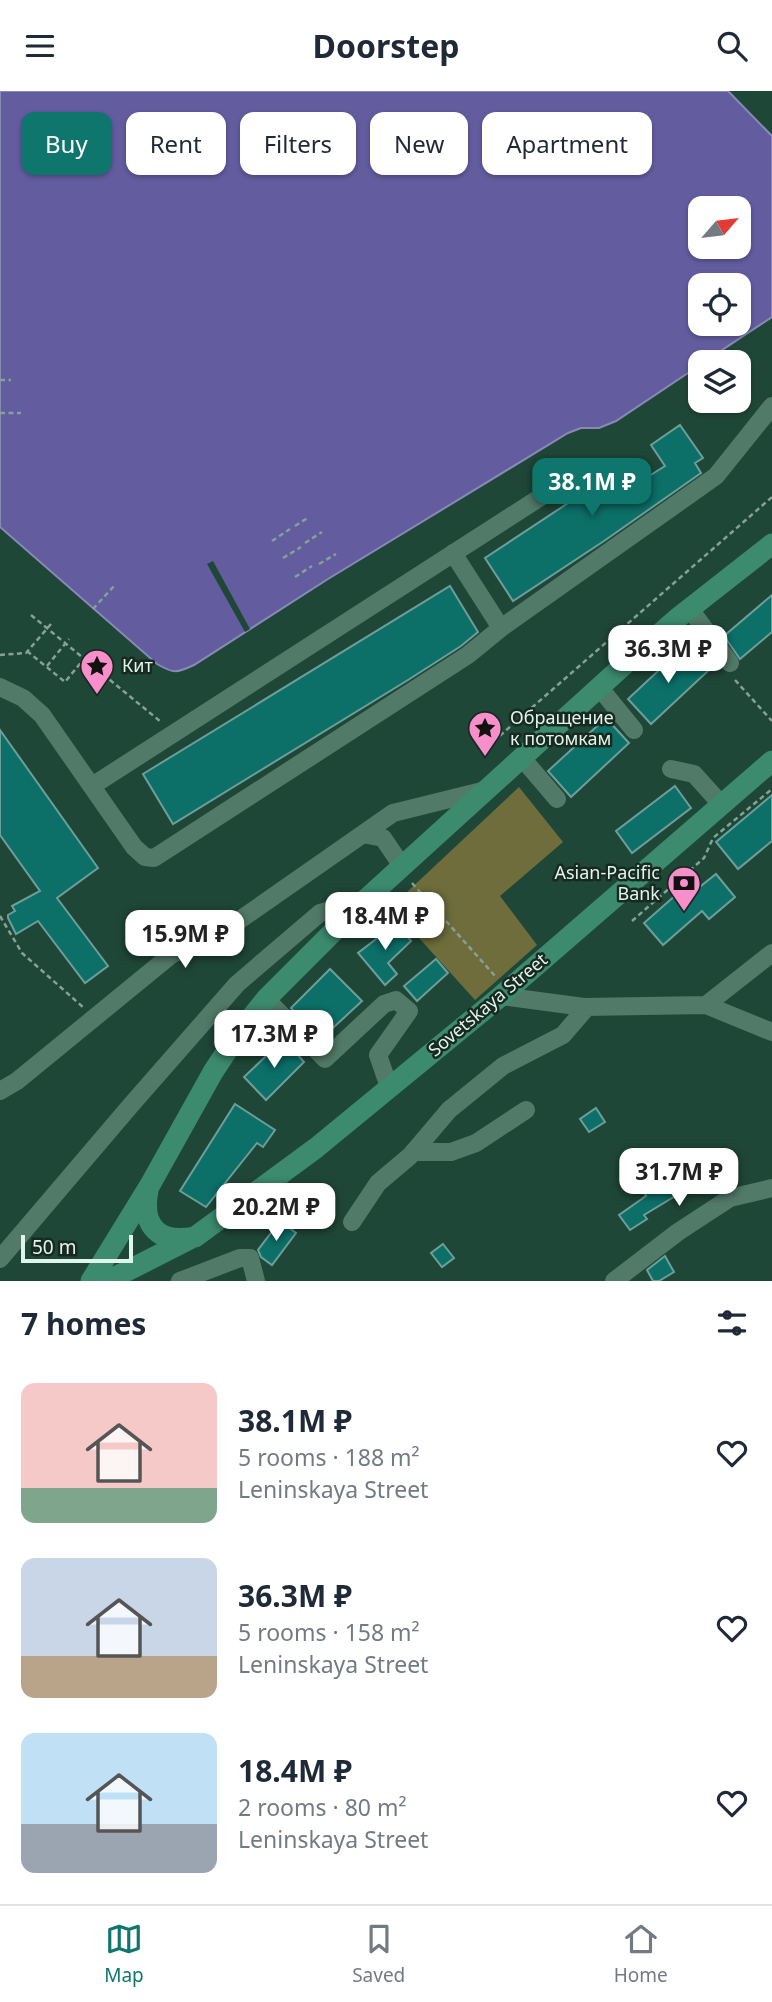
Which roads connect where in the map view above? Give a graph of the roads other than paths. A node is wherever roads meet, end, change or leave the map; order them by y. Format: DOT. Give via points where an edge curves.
graph roads {
  1 [pos="772,407"];
  2 [pos="578,473"];
  3 [pos="771,546"];
  4 [pos="453,553"];
  5 [pos="690,608"];
  6 [pos="501,628"];
  7 [pos="730,663"];
  8 [pos="0,687"];
  9 [pos="599,687"];
  10 [pos="634,730"];
  11 [pos="522,758"];
  12 [pos="772,761"];
  13 [pos="671,769"];
  14 [pos="92,786"];
  15 [pos="486,790"];
  16 [pos="557,799"];
  17 [pos="721,804"];
  18 [pos="363,834"];
  19 [pos="405,872"];
  20 [pos="364,901"];
  21 [pos="772,953"];
  22 [pos="500,988"];
  23 [pos="266,999"];
  24 [pos="706,1005"];
  25 [pos="587,1007"];
  26 [pos="772,1032"];
  27 [pos="389,1087"];
  28 [pos="0,1091"];
  29 [pos="526,1110"];
  30 [pos="413,1152"];
  31 [pos="150,1185"];
  32 [pos="772,1188"];
  33 [pos="352,1222"];
  34 [pos="195,1237"];
  35 [pos="0,1259"];
  36 [pos="91,1281"];
  37 [pos="107,1281"];
  38 [pos="180,1281"];
  39 [pos="257,1281"];
  40 [pos="614,1281"];
  1 -- 6 [label="street" via="716,476"];
  2 -- 4 [label="street"];
  3 -- 5 [label="main road"];
  4 -- 6 [label="street"];
  4 -- 14 [label="street"];
  5 -- 7 [label="street"];
  5 -- 9 [label="main road"];
  6 -- 14 [label="street" via="468,655 154,858 136,850"];
  8 -- 14 [label="street" via="36,709"];
  9 -- 10 [label="street"];
  9 -- 11 [label="main road"];
  11 -- 15 [label="main road"];
  11 -- 16 [label="street"];
  12 -- 17 [label="main road, Sovetskaya Street"];
  13 -- 17 [label="street" via="694,774"];
  15 -- 18 [label="street" via="393,813"];
  15 -- 19 [label="main road"];
  17 -- 22 [label="main road, Sovetskaya Street"];
  18 -- 19 [label="street" via="383,838"];
  18 -- 28 [label="street" via="234,924 171,955"];
  19 -- 20 [label="main road"];
  20 -- 23 [label="main road"];
  20 -- 35 [label="street" via="320,913 237,984"];
  21 -- 24 [label="street"];
  22 -- 25 [label="street"];
  22 -- 27 [label="main road, Sovetskaya Street"];
  23 -- 27 [label="street" via="325,1059 384,1004 396,1000 409,1011 379,1055"];
  23 -- 31 [label="main road" via="213,1072"];
  24 -- 25 [label="street"];
  24 -- 26 [label="street"];
  25 -- 30 [label="street" via="562,1035 503,1066 449,1110"];
  27 -- 34 [label="main road, Sovetskaya Street"];
  29 -- 30 [label="street" via="476,1143 451,1152"];
  30 -- 33 [label="street" via="378,1183"];
  31 -- 34 [label="main road" via="147,1218 153,1227 171,1238"];
  31 -- 36 [label="main road"];
  32 -- 40 [label="street" via="730,1198"];
  34 -- 37 [label="main road, Sovetskaya Street"];
  38 -- 39 [label="street" via="240,1258 250,1258"];
}
